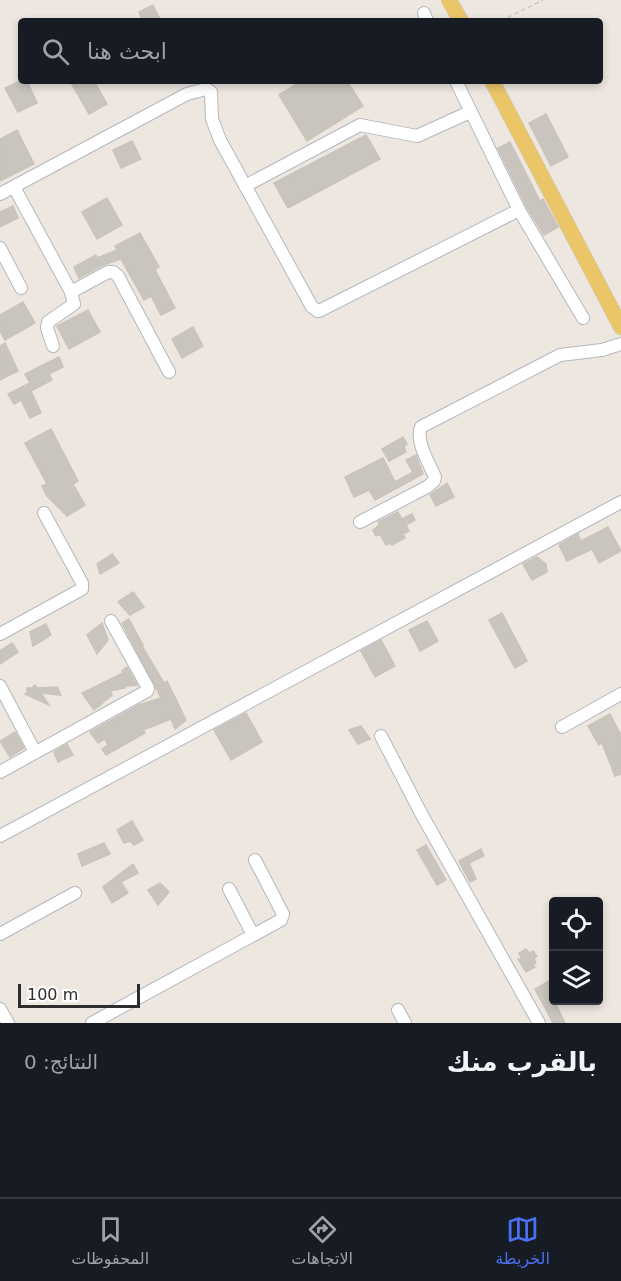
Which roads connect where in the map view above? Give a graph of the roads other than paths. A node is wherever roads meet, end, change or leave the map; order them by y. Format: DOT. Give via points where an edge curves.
graph roads {
  1 [pos="449,0"];
  2 [pos="458,18"];
  3 [pos="457,84"];
  4 [pos="494,84"];
  5 [pos="470,112"];
  6 [pos="245,186"];
  7 [pos="14,187"];
  8 [pos="0,194"];
  9 [pos="519,210"];
  10 [pos="0,248"];
  11 [pos="21,288"];
  12 [pos="71,292"];
  13 [pos="583,318"];
  14 [pos="621,327"];
  15 [pos="621,344"];
  16 [pos="52,346"];
  17 [pos="169,372"];
  18 [pos="621,502"];
  19 [pos="44,513"];
  20 [pos="360,522"];
  21 [pos="111,621"];
  22 [pos="0,634"];
  23 [pos="0,687"];
  24 [pos="621,694"];
  25 [pos="562,727"];
  26 [pos="381,736"];
  27 [pos="35,752"];
  28 [pos="0,772"];
  29 [pos="0,836"];
  30 [pos="255,860"];
  31 [pos="229,889"];
  32 [pos="75,893"];
  33 [pos="0,934"];
  34 [pos="253,935"];
  35 [pos="0,1009"];
  36 [pos="398,1010"];
  37 [pos="8,1023"];
  38 [pos="92,1023"];
  39 [pos="405,1023"];
  40 [pos="539,1023"];
  1 -- 2 [label="main road"];
  3 -- 5 [label="street"];
  4 -- 14 [label="main road"];
  5 -- 6 [label="street" via="417,136 360,125"];
  5 -- 9 [label="street"];
  6 -- 7 [label="street" via="220,140 212,119 211,92 206,88 187,94"];
  6 -- 9 [label="street" via="312,307 318,311"];
  7 -- 8 [label="street"];
  7 -- 12 [label="street"];
  9 -- 13 [label="street"];
  10 -- 11 [label="street"];
  12 -- 16 [label="street" via="74,304 48,322"];
  12 -- 17 [label="street" via="108,272 118,276"];
  15 -- 20 [label="street" via="560,354 421,427 419,432 434,481"];
  18 -- 29 [label="street"];
  19 -- 22 [label="street" via="82,587"];
  21 -- 27 [label="street" via="147,691"];
  23 -- 27 [label="street"];
  24 -- 25 [label="street"];
  26 -- 40 [label="street"];
  27 -- 28 [label="street"];
  30 -- 34 [label="street" via="283,917"];
  31 -- 34 [label="street"];
  32 -- 33 [label="street"];
  34 -- 38 [label="street"];
  35 -- 37 [label="street"];
  36 -- 39 [label="street"];
}
